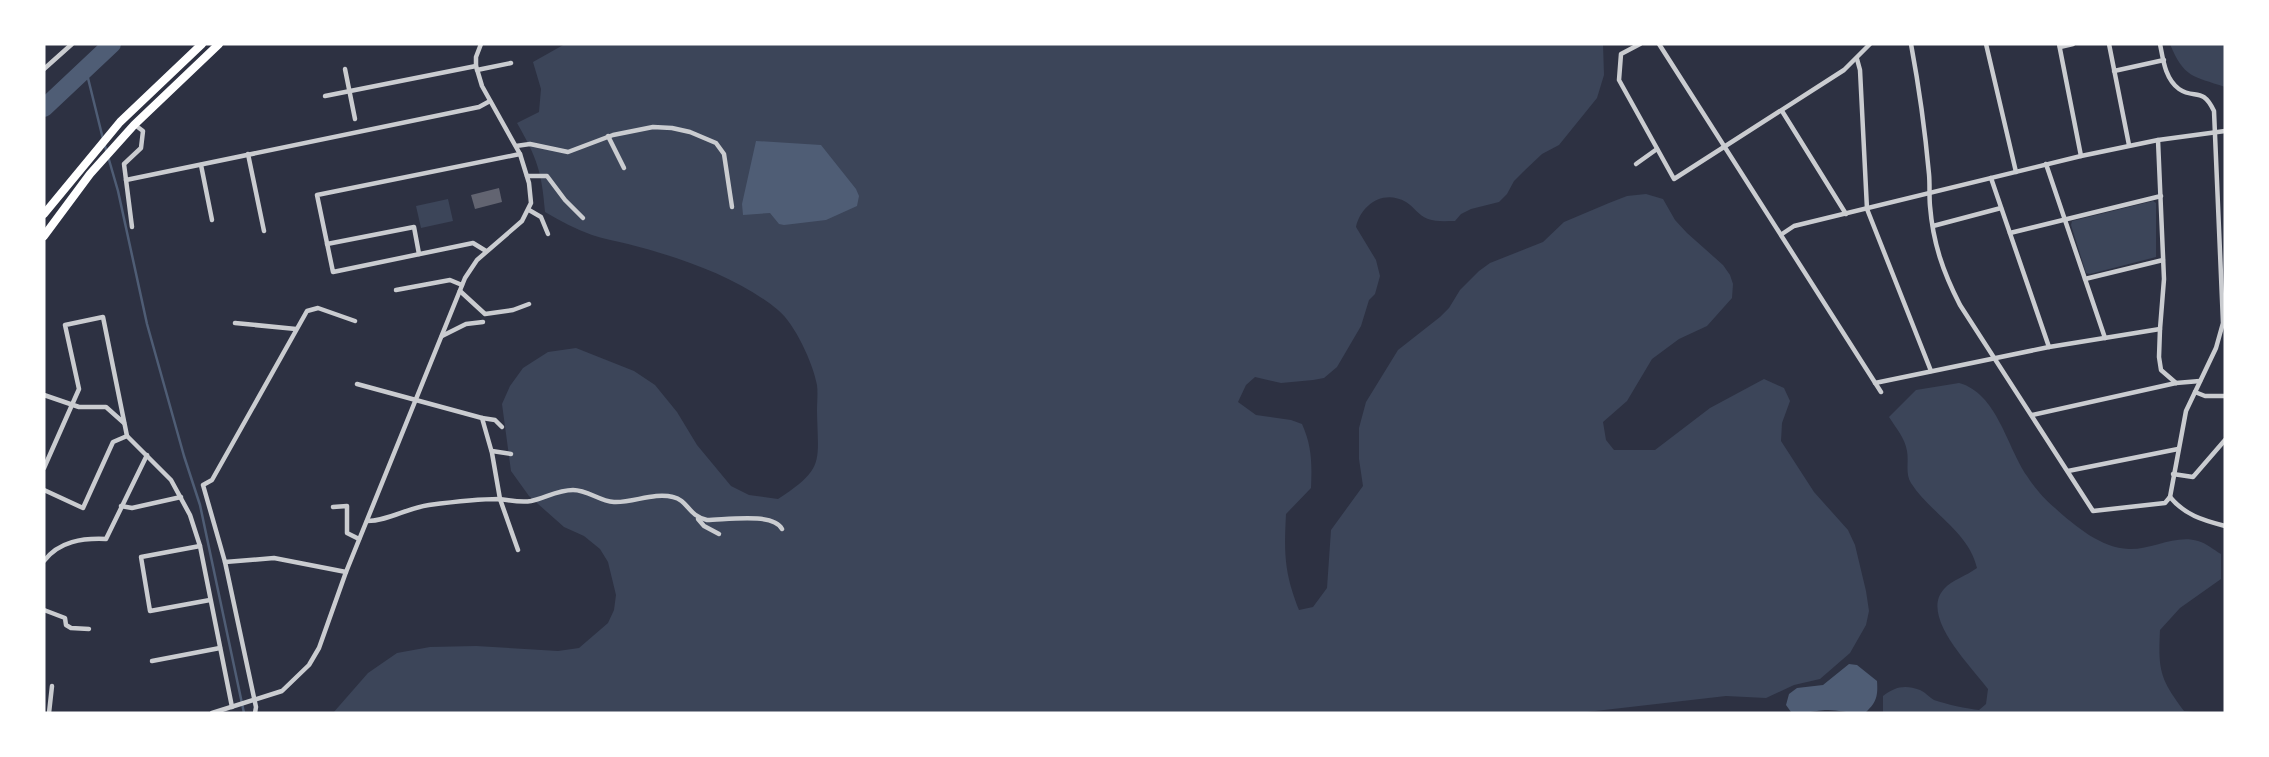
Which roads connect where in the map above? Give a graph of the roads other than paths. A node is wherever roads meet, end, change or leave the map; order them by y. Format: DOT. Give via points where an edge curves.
graph roads {
  1 [pos="72,44"];
  2 [pos="202,44"];
  3 [pos="219,44"];
  4 [pos="481,44"];
  5 [pos="1640,44"];
  6 [pos="1659,44"];
  7 [pos="1870,44"];
  8 [pos="1911,44"];
  9 [pos="1986,44"];
  10 [pos="2073,44"];
  11 [pos="2109,44"];
  12 [pos="2160,44"];
  13 [pos="2060,45"];
  14 [pos="1857,59"];
  15 [pos="2164,60"];
  16 [pos="511,63"];
  17 [pos="477,68"];
  18 [pos="44,69"];
  19 [pos="345,69"];
  20 [pos="2114,71"];
  21 [pos="350,92"];
  22 [pos="325,96"];
  23 [pos="490,101"];
  24 [pos="1782,111"];
  25 [pos="355,119"];
  26 [pos="134,125"];
  27 [pos="2225,131"];
  28 [pos="2216,132"];
  29 [pos="608,136"];
  30 [pos="2158,140"];
  31 [pos="2129,145"];
  32 [pos="516,146"];
  33 [pos="1726,147"];
  34 [pos="1657,149"];
  35 [pos="520,154"];
  36 [pos="248,155"];
  37 [pos="2081,156"];
  38 [pos="201,164"];
  39 [pos="1636,164"];
  40 [pos="2046,164"];
  41 [pos="624,168"];
  42 [pos="2016,172"];
  43 [pos="527,176"];
  44 [pos="1991,178"];
  45 [pos="126,180"];
  46 [pos="1930,193"];
  47 [pos="2161,196"];
  48 [pos="732,207"];
  49 [pos="2001,208"];
  50 [pos="1867,209"];
  51 [pos="530,210"];
  52 [pos="44,214"];
  53 [pos="1846,214"];
  54 [pos="583,218"];
  55 [pos="212,220"];
  56 [pos="2064,220"];
  57 [pos="1933,226"];
  58 [pos="132,227"];
  59 [pos="264,231"];
  60 [pos="2010,233"];
  61 [pos="548,234"];
  62 [pos="1782,234"];
  63 [pos="44,236"];
  64 [pos="327,244"];
  65 [pos="486,252"];
  66 [pos="419,254"];
  67 [pos="2163,260"];
  68 [pos="2085,279"];
  69 [pos="461,288"];
  70 [pos="396,290"];
  71 [pos="529,304"];
  72 [pos="355,321"];
  73 [pos="483,322"];
  74 [pos="235,323"];
  75 [pos="296,329"];
  76 [pos="2160,330"];
  77 [pos="442,336"];
  78 [pos="2105,338"];
  79 [pos="2049,347"];
  80 [pos="1995,358"];
  81 [pos="1931,371"];
  82 [pos="2200,381"];
  83 [pos="1875,383"];
  84 [pos="2176,383"];
  85 [pos="357,384"];
  86 [pos="1881,392"];
  87 [pos="2195,392"];
  88 [pos="44,395"];
  89 [pos="2225,396"];
  90 [pos="416,399"];
  91 [pos="72,405"];
  92 [pos="2032,415"];
  93 [pos="482,418"];
  94 [pos="124,424"];
  95 [pos="502,427"];
  96 [pos="127,436"];
  97 [pos="2225,440"];
  98 [pos="2178,449"];
  99 [pos="492,451"];
  100 [pos="510,454"];
  101 [pos="147,455"];
  102 [pos="44,468"];
  103 [pos="2068,471"];
  104 [pos="2173,474"];
  105 [pos="44,490"];
  106 [pos="181,497"];
  107 [pos="2170,497"];
  108 [pos="500,499"];
  109 [pos="121,506"];
  110 [pos="333,508"];
  111 [pos="698,519"];
  112 [pos="367,521"];
  113 [pos="2225,526"];
  114 [pos="782,528"];
  115 [pos="719,534"];
  116 [pos="359,539"];
  117 [pos="200,546"];
  118 [pos="518,550"];
  119 [pos="44,561"];
  120 [pos="225,562"];
  121 [pos="346,572"];
  122 [pos="210,600"];
  123 [pos="44,610"];
  124 [pos="89,629"];
  125 [pos="220,648"];
  126 [pos="152,661"];
  127 [pos="52,686"];
  128 [pos="253,700"];
  129 [pos="232,707"];
  130 [pos="49,713"];
  131 [pos="212,713"];
  132 [pos="255,713"];
  1 -- 18 [label="street"];
  2 -- 52 [label="highway" via="120,122"];
  3 -- 26 [label="highway"];
  4 -- 17 [label="street"];
  5 -- 34 [label="street" via="1621,54 1619,80"];
  6 -- 33 [label="street"];
  7 -- 14 [label="street"];
  8 -- 46 [label="street"];
  9 -- 42 [label="street"];
  10 -- 13 [label="street"];
  11 -- 20 [label="street"];
  12 -- 15 [label="street"];
  13 -- 37 [label="street"];
  14 -- 24 [label="street"];
  14 -- 50 [label="street"];
  15 -- 20 [label="street"];
  15 -- 28 [label="street" via="2169,78 2181,91 2208,99"];
  16 -- 17 [label="street"];
  17 -- 21 [label="street"];
  17 -- 23 [label="street"];
  19 -- 21 [label="street"];
  20 -- 31 [label="street"];
  21 -- 22 [label="street"];
  21 -- 25 [label="street"];
  23 -- 32 [label="street"];
  23 -- 36 [label="street" via="480,107"];
  24 -- 33 [label="street"];
  24 -- 53 [label="street"];
  26 -- 45 [label="street" via="143,131 141,148 124,164"];
  26 -- 63 [label="highway"];
  27 -- 28 [label="street"];
  28 -- 30 [label="street"];
  28 -- 82 [label="street" via="2223,323"];
  29 -- 32 [label="street" via="568,152 530,144"];
  29 -- 41 [label="street"];
  29 -- 48 [label="street" via="672,128 716,143 727,162"];
  30 -- 31 [label="street"];
  30 -- 47 [label="street"];
  31 -- 37 [label="street"];
  32 -- 35 [label="street"];
  33 -- 34 [label="street" via="1674,179"];
  33 -- 62 [label="street"];
  34 -- 39 [label="street"];
  35 -- 43 [label="street"];
  35 -- 64 [label="street" via="317,195"];
  36 -- 38 [label="street"];
  36 -- 59 [label="street"];
  37 -- 40 [label="street"];
  38 -- 45 [label="street"];
  38 -- 55 [label="street"];
  40 -- 42 [label="street"];
  40 -- 56 [label="street"];
  42 -- 44 [label="street"];
  43 -- 51 [label="street"];
  43 -- 54 [label="street" via="547,176"];
  44 -- 46 [label="street"];
  44 -- 49 [label="street"];
  45 -- 58 [label="street"];
  46 -- 50 [label="street"];
  46 -- 57 [label="street"];
  47 -- 56 [label="street"];
  47 -- 67 [label="street"];
  49 -- 57 [label="street"];
  49 -- 60 [label="street"];
  50 -- 53 [label="street"];
  50 -- 81 [label="street"];
  51 -- 61 [label="street" via="541,218"];
  51 -- 65 [label="street"];
  53 -- 62 [label="street" via="1794,226"];
  56 -- 60 [label="street"];
  56 -- 68 [label="street"];
  57 -- 80 [label="street" via="1943,271"];
  60 -- 79 [label="street"];
  62 -- 83 [label="street"];
  64 -- 66 [label="street" via="333,272"];
  64 -- 66 [label="street" via="414,226"];
  65 -- 66 [label="street" via="473,243"];
  65 -- 69 [label="street"];
  67 -- 68 [label="street"];
  67 -- 76 [label="street"];
  68 -- 78 [label="street"];
  69 -- 70 [label="street" via="450,280"];
  69 -- 71 [label="street" via="485,314"];
  69 -- 77 [label="street"];
  72 -- 75 [label="street" via="313,308"];
  73 -- 77 [label="street" via="466,324"];
  74 -- 75 [label="street"];
  75 -- 120 [label="street" via="212,480 203,485"];
  76 -- 78 [label="street"];
  76 -- 84 [label="street" via="2161,370"];
  77 -- 90 [label="street"];
  78 -- 79 [label="street"];
  79 -- 80 [label="street"];
  80 -- 81 [label="street"];
  80 -- 92 [label="street"];
  81 -- 83 [label="street"];
  82 -- 84 [label="street"];
  82 -- 87 [label="street"];
  83 -- 86 [label="street"];
  84 -- 92 [label="street"];
  85 -- 90 [label="street"];
  87 -- 89 [label="street"];
  87 -- 98 [label="street"];
  88 -- 91 [label="street"];
  90 -- 93 [label="street"];
  90 -- 112 [label="street"];
  91 -- 94 [label="street" via="106,407"];
  91 -- 94 [label="street" via="79,389 65,325 103,317"];
  91 -- 102 [label="street"];
  92 -- 103 [label="street"];
  93 -- 95 [label="street" via="495,420"];
  93 -- 99 [label="street"];
  94 -- 96 [label="street"];
  96 -- 101 [label="street"];
  96 -- 105 [label="street" via="113,442 83,508"];
  97 -- 104 [label="street" via="2193,477"];
  98 -- 103 [label="street"];
  98 -- 104 [label="street"];
  99 -- 100 [label="street"];
  99 -- 108 [label="street"];
  101 -- 106 [label="street"];
  101 -- 109 [label="street"];
  103 -- 107 [label="street" via="2093,512 2165,503"];
  104 -- 107 [label="street"];
  106 -- 109 [label="street" via="132,508"];
  106 -- 117 [label="street"];
  107 -- 113 [label="street" via="2192,516"];
  108 -- 111 [label="street" via="530,501 564,490 612,502 666,496 681,500"];
  108 -- 112 [label="street" via="427,505"];
  108 -- 118 [label="street"];
  109 -- 119 [label="street" via="106,539 66,543"];
  110 -- 116 [label="street" via="347,506 347,533"];
  111 -- 114 [label="street" via="767,518"];
  111 -- 115 [label="street"];
  112 -- 116 [label="street"];
  116 -- 121 [label="street"];
  117 -- 122 [label="street"];
  117 -- 122 [label="street" via="141,557 150,611"];
  120 -- 121 [label="street" via="274,558"];
  120 -- 128 [label="street"];
  121 -- 128 [label="street" via="309,665 282,691"];
  122 -- 125 [label="street"];
  123 -- 124 [label="street" via="65,618 71,628"];
  125 -- 126 [label="street"];
  125 -- 129 [label="street"];
  127 -- 130 [label="street"];
  128 -- 129 [label="street"];
  128 -- 132 [label="street"];
  129 -- 131 [label="street"];
}
